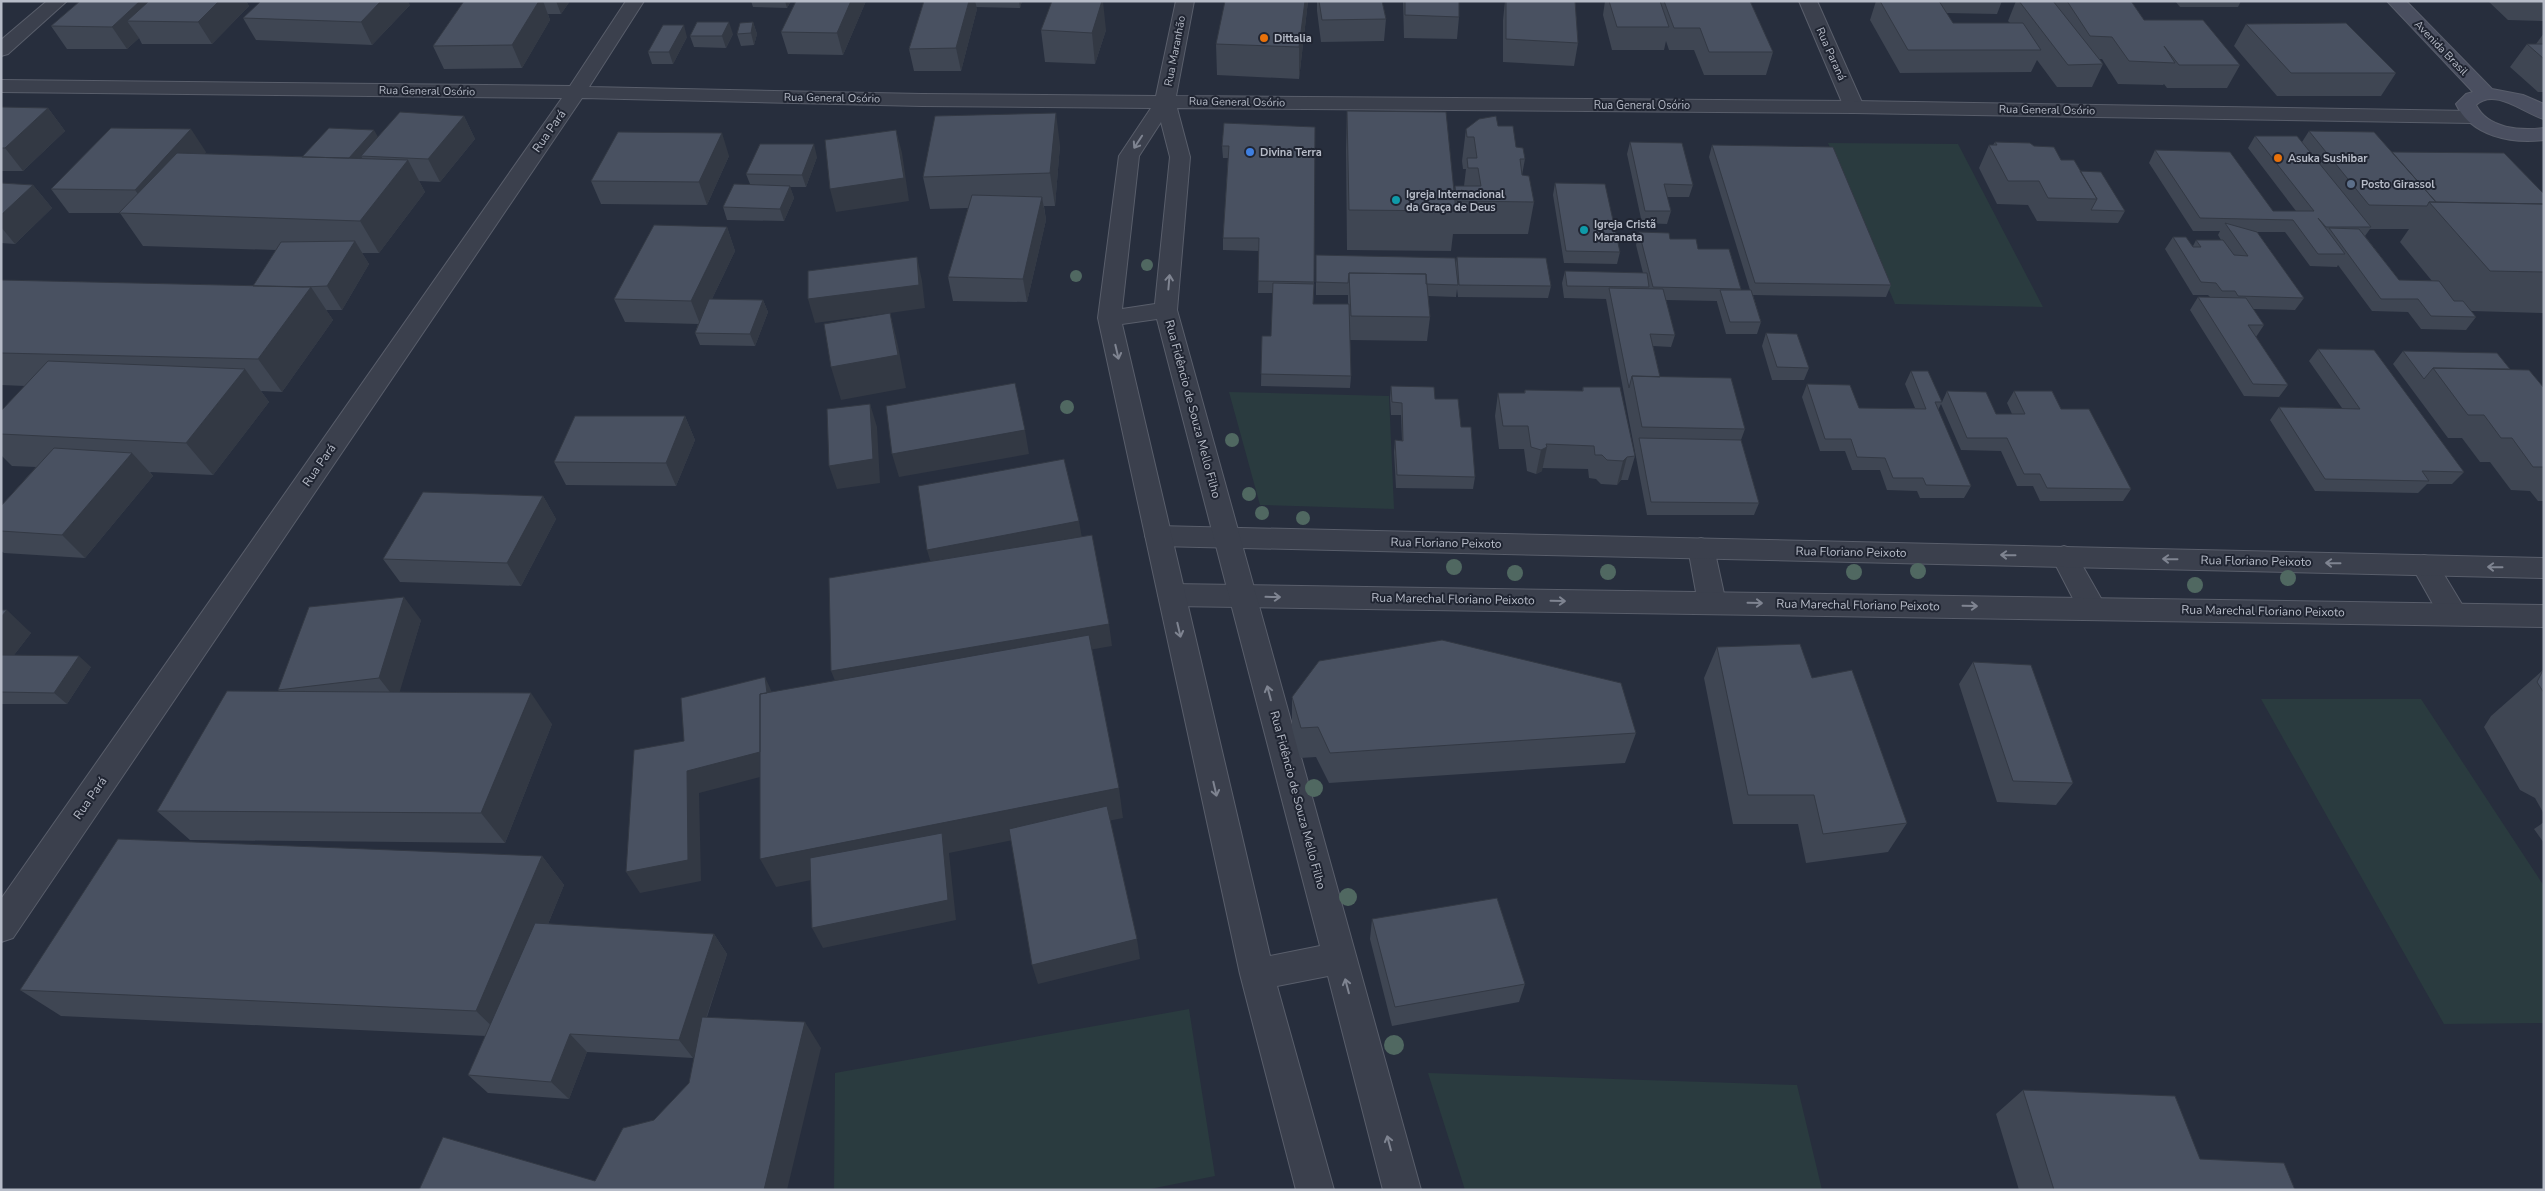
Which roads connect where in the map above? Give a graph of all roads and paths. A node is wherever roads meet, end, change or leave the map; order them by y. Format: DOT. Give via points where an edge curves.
graph roads {
  1 [pos="58,1"];
  2 [pos="635,1"];
  3 [pos="1185,1"];
  4 [pos="1808,1"];
  5 [pos="2396,1"];
  6 [pos="1,50"];
  7 [pos="1,86"];
  8 [pos="576,92"];
  9 [pos="2488,95"];
  10 [pos="1165,101"];
  11 [pos="1854,107"];
  12 [pos="2539,107"];
  13 [pos="2473,117"];
  14 [pos="2534,135"];
  15 [pos="2544,155"];
  16 [pos="1166,310"];
  17 [pos="1109,318"];
  18 [pos="1158,536"];
  19 [pos="1227,538"];
  20 [pos="1701,548"];
  21 [pos="2064,556"];
  22 [pos="2424,565"];
  23 [pos="2544,568"];
  24 [pos="1172,596"];
  25 [pos="1243,597"];
  26 [pos="1712,603"];
  27 [pos="2092,608"];
  28 [pos="2453,614"];
  29 [pos="2544,616"];
  30 [pos="1,927"];
  31 [pos="1340,958"];
  32 [pos="1258,974"];
  33 [pos="1315,1190"];
  34 [pos="1402,1190"];
  1 -- 6 [label="street"];
  2 -- 8 [label="street, Rua Pará"];
  3 -- 10 [label="street, Rua Maranhão"];
  4 -- 11 [label="street, Rua Paraná"];
  5 -- 9 [label="main road, Avenida Brasil"];
  7 -- 8 [label="street, Rua General Osório"];
  8 -- 10 [label="street, Rua General Osório" via="922,100"];
  8 -- 30 [label="street, Rua Pará"];
  9 -- 12 [label="main road"];
  9 -- 13 [label="main road" via="2469,99 2466,104"];
  10 -- 11 [label="street, Rua General Osório"];
  16 -- 10 [label="street, Rua Fidêncio de Souza Mello Filho, one-way" via="1180,157"];
  10 -- 17 [label="street, one-way" via="1129,156"];
  11 -- 13 [label="street, Rua General Osório"];
  13 -- 14 [label="main road" via="2496,129"];
  14 -- 15 [label="main road"];
  16 -- 17 [label="street"];
  16 -- 19 [label="street, Rua Fidêncio de Souza Mello Filho"];
  17 -- 18 [label="street, one-way"];
  18 -- 19 [label="street, Rua Floriano Peixoto"];
  18 -- 24 [label="street"];
  19 -- 20 [label="street, Rua Floriano Peixoto"];
  19 -- 25 [label="street, Rua Fidêncio de Souza Mello Filho"];
  21 -- 20 [label="street, Rua Floriano Peixoto, one-way"];
  20 -- 26 [label="street"];
  22 -- 21 [label="street, Rua Floriano Peixoto, one-way"];
  21 -- 27 [label="street"];
  23 -- 22 [label="street, Rua Floriano Peixoto, one-way"];
  22 -- 28 [label="street"];
  24 -- 25 [label="street, Rua Marechal Floriano Peixoto"];
  24 -- 32 [label="street, one-way"];
  25 -- 26 [label="street, Rua Marechal Floriano Peixoto, one-way"];
  31 -- 25 [label="street, Rua Fidêncio de Souza Mello Filho, one-way"];
  26 -- 27 [label="street, Rua Marechal Floriano Peixoto, one-way"];
  27 -- 28 [label="street, Rua Marechal Floriano Peixoto"];
  28 -- 29 [label="street, Rua Marechal Floriano Peixoto"];
  31 -- 32 [label="street"];
  34 -- 31 [label="street, Rua Fidêncio de Souza Mello Filho, one-way"];
  32 -- 33 [label="street"];
}
